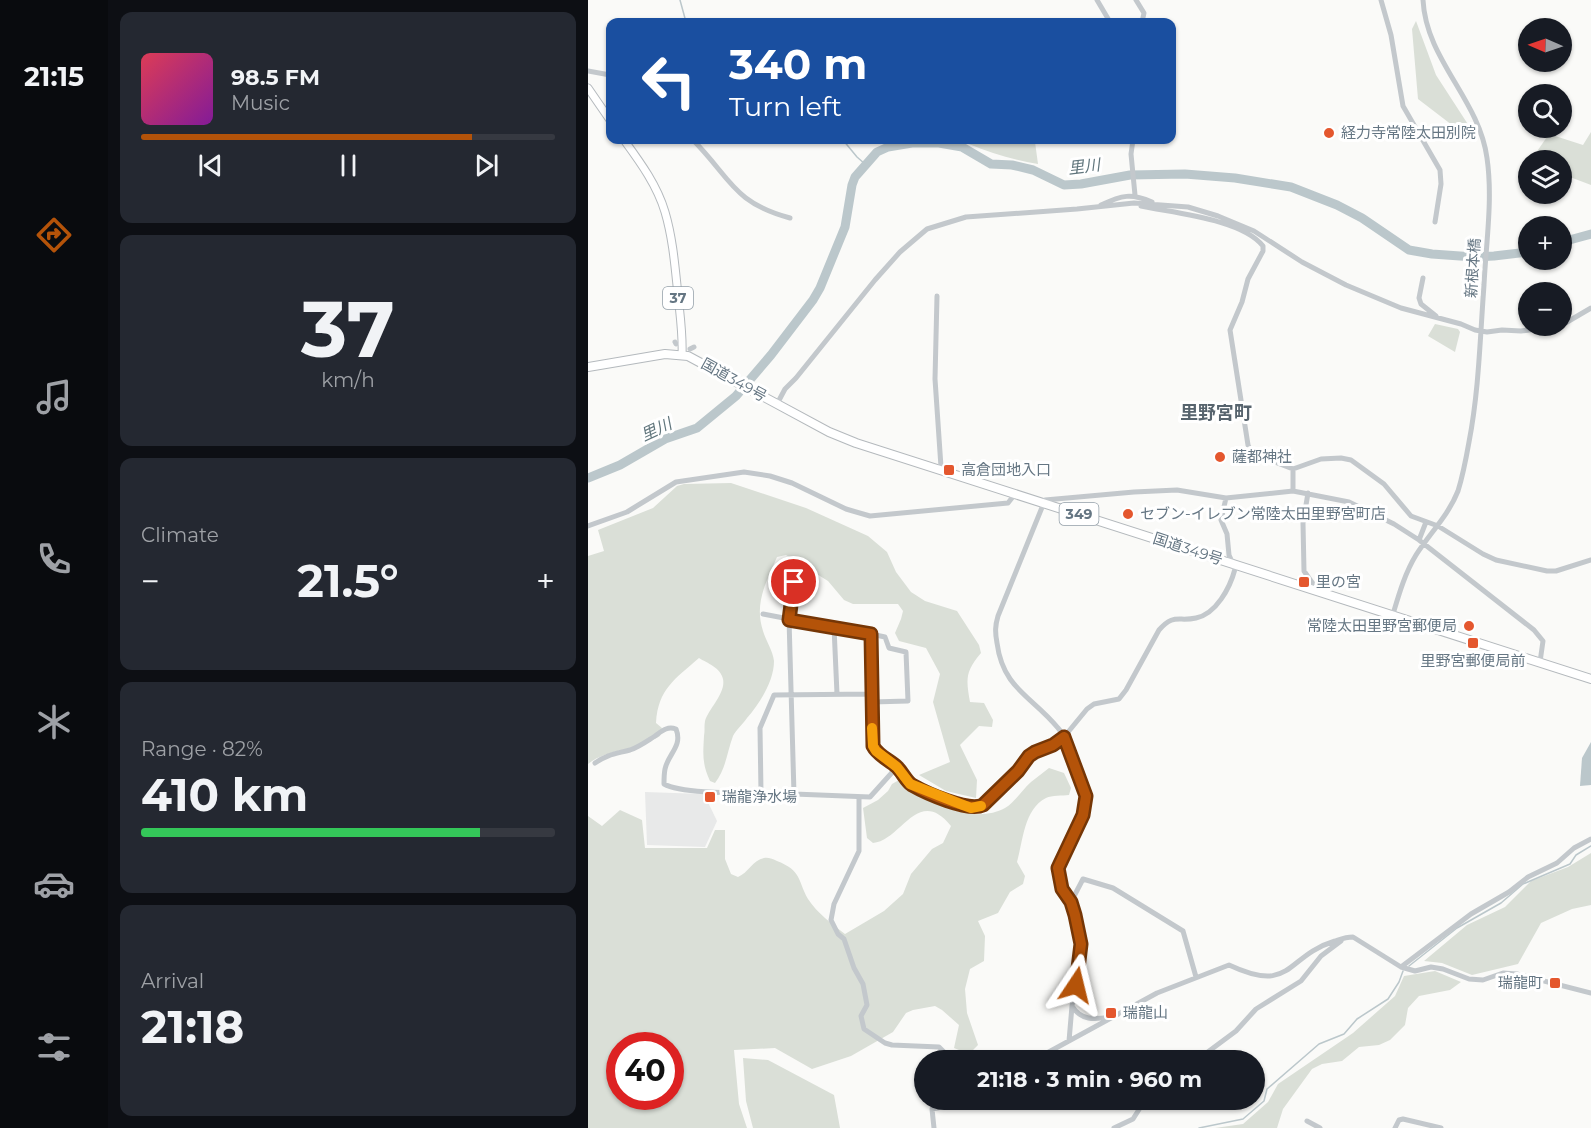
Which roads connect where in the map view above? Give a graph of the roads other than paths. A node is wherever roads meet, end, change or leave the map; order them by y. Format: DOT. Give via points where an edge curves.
graph roads {
  1 [pos="1097,0"];
  2 [pos="1136,0"];
  3 [pos="1381,0"];
  4 [pos="1423,0"];
  5 [pos="1108,18"];
  6 [pos="1143,18"];
  7 [pos="588,71"];
  8 [pos="606,74"];
  9 [pos="588,88"];
  10 [pos="606,114"];
  11 [pos="627,144"];
  12 [pos="697,144"];
  13 [pos="1132,144"];
  14 [pos="1135,192"];
  15 [pos="1131,203"];
  16 [pos="1155,204"];
  17 [pos="1097,207"];
  18 [pos="790,219"];
  19 [pos="1435,222"];
  20 [pos="1245,227"];
  21 [pos="1259,242"];
  22 [pos="1423,278"];
  23 [pos="937,296"];
  24 [pos="1591,308"];
  25 [pos="1437,317"];
  26 [pos="1572,319"];
  27 [pos="1481,329"];
  28 [pos="1518,331"];
  29 [pos="682,355"];
  30 [pos="588,367"];
  31 [pos="773,402"];
  32 [pos="1293,469"];
  33 [pos="939,470"];
  34 [pos="1293,491"];
  35 [pos="1308,493"];
  36 [pos="1015,494"];
  37 [pos="1226,498"];
  38 [pos="1043,503"];
  39 [pos="1426,522"];
  40 [pos="588,526"];
  41 [pos="1438,526"];
  42 [pos="1419,540"];
  43 [pos="1424,544"];
  44 [pos="1591,560"];
  45 [pos="1234,564"];
  46 [pos="794,582"];
  47 [pos="1318,591"];
  48 [pos="763,614"];
  49 [pos="1393,614"];
  50 [pos="789,620"];
  51 [pos="834,627"];
  52 [pos="871,634"];
  53 [pos="1540,662"];
  54 [pos="1591,679"];
  55 [pos="837,694"];
  56 [pos="871,694"];
  57 [pos="793,695"];
  58 [pos="872,702"];
  59 [pos="1064,737"];
  60 [pos="595,763"];
  61 [pos="897,767"];
  62 [pos="760,792"];
  63 [pos="794,794"];
  64 [pos="860,797"];
  65 [pos="1591,839"];
  66 [pos="1071,902"];
  67 [pos="1348,937"];
  68 [pos="1401,967"];
  69 [pos="1196,977"];
  70 [pos="1591,993"];
  71 [pos="1072,1006"];
  72 [pos="1112,1017"];
  73 [pos="1069,1041"];
  74 [pos="941,1050"];
  75 [pos="1052,1050"];
  76 [pos="1210,1050"];
  77 [pos="932,1110"];
  78 [pos="1139,1110"];
  79 [pos="1307,1121"];
  80 [pos="934,1128"];
  81 [pos="1114,1128"];
  82 [pos="1320,1128"];
  83 [pos="1395,1128"];
  84 [pos="1441,1128"];
  1 -- 5 [label="street"];
  2 -- 6 [label="street"];
  3 -- 19 [label="street" via="1403,106 1440,170"];
  4 -- 27 [label="street, 新根本橋" via="1430,37 1483,137 1489,172"];
  7 -- 8 [label="street"];
  9 -- 10 [label="main road"];
  11 -- 29 [label="main road, 37" via="657,193 669,229"];
  12 -- 18 [label="street" via="745,199"];
  13 -- 14 [label="street"];
  14 -- 16 [label="street"];
  14 -- 17 [label="street"];
  15 -- 16 [label="street"];
  15 -- 17 [label="street"];
  15 -- 21 [label="street" via="1200,216"];
  16 -- 20 [label="street" via="1188,207"];
  17 -- 31 [label="street" via="966,217 927,229 875,280"];
  20 -- 21 [label="street"];
  20 -- 25 [label="street" via="1346,285 1401,308"];
  21 -- 32 [label="street" via="1263,251 1248,279 1230,330 1248,445 1252,453"];
  22 -- 25 [label="street" via="1421,304"];
  23 -- 33 [label="street"];
  24 -- 26 [label="street"];
  25 -- 27 [label="street"];
  27 -- 28 [label="street"];
  27 -- 41 [label="street, 新根本橋" via="1478,386 1465,464 1458,491"];
  29 -- 30 [label="highway, 国道349号 / 349" via="669,353"];
  29 -- 31 [label="highway, 国道349号 / 349"];
  31 -- 33 [label="highway, 国道349号 / 349" via="839,437"];
  32 -- 34 [label="street"];
  32 -- 39 [label="street" via="1322,459 1351,460 1384,484 1411,516"];
  33 -- 36 [label="highway, 国道349号 / 349"];
  34 -- 35 [label="street"];
  34 -- 37 [label="street"];
  35 -- 42 [label="street" via="1349,502"];
  35 -- 47 [label="street" via="1303,523 1304,571"];
  36 -- 38 [label="highway, 国道349号 / 349"];
  36 -- 40 [label="street" via="1008,503 870,516 792,483 744,472 676,482 627,512"];
  37 -- 38 [label="street" via="1178,490 1049,499"];
  37 -- 45 [label="street" via="1221,520"];
  38 -- 45 [label="highway, 国道349号 / 349"];
  38 -- 59 [label="street" via="994,629 1007,677"];
  39 -- 41 [label="street"];
  39 -- 42 [label="street"];
  41 -- 43 [label="street, 新根本橋"];
  41 -- 44 [label="street" via="1496,560 1537,570 1556,571"];
  42 -- 43 [label="street"];
  43 -- 49 [label="street, 新根本橋" via="1411,564"];
  43 -- 53 [label="street" via="1541,636"];
  45 -- 47 [label="highway, 国道349号 / 349"];
  45 -- 59 [label="street" via="1231,583 1214,608 1198,618 1176,618 1164,623 1119,699 1094,704"];
  46 -- 50 [label="street"];
  47 -- 49 [label="highway, 国道349号 / 349"];
  48 -- 50 [label="street"];
  49 -- 53 [label="highway, 国道349号 / 349"];
  50 -- 51 [label="street"];
  50 -- 57 [label="street"];
  51 -- 52 [label="street"];
  51 -- 55 [label="street"];
  52 -- 56 [label="street"];
  52 -- 58 [label="street" via="885,637 889,648 906,652 908,701"];
  53 -- 54 [label="highway, 国道349号 / 349"];
  55 -- 56 [label="street"];
  55 -- 57 [label="street"];
  56 -- 58 [label="street"];
  57 -- 62 [label="street" via="774,695 760,728"];
  57 -- 63 [label="street"];
  58 -- 61 [label="street" via="873,746"];
  59 -- 61 [label="street" via="1035,752 978,807 910,784"];
  59 -- 66 [label="street" via="1086,796 1083,815 1058,868 1062,889"];
  60 -- 62 [label="street" via="673,728 678,734 677,743 666,766 664,784 711,792"];
  61 -- 64 [label="street" via="874,794"];
  62 -- 63 [label="street"];
  63 -- 64 [label="street"];
  64 -- 74 [label="street" via="859,851 834,904 831,920 844,939 863,984 867,1005 860,1022 885,1043"];
  65 -- 68 [label="street" via="1471,914"];
  66 -- 69 [label="street" via="1083,879 1113,888 1183,931"];
  66 -- 71 [label="street" via="1081,944"];
  67 -- 68 [label="street"];
  67 -- 69 [label="street" via="1320,945 1283,974 1257,976 1229,966"];
  67 -- 76 [label="street" via="1321,956 1301,981 1256,1009"];
  68 -- 70 [label="street" via="1415,971 1431,967 1484,980 1503,973 1517,974"];
  69 -- 72 [label="street"];
  71 -- 72 [label="street" via="1088,1019"];
  71 -- 73 [label="street"];
  72 -- 73 [label="street"];
  73 -- 75 [label="street"];
  77 -- 80 [label="street"];
  78 -- 81 [label="street" via="1133,1119"];
  79 -- 82 [label="street"];
  83 -- 84 [label="street" via="1403,1119"];
}
